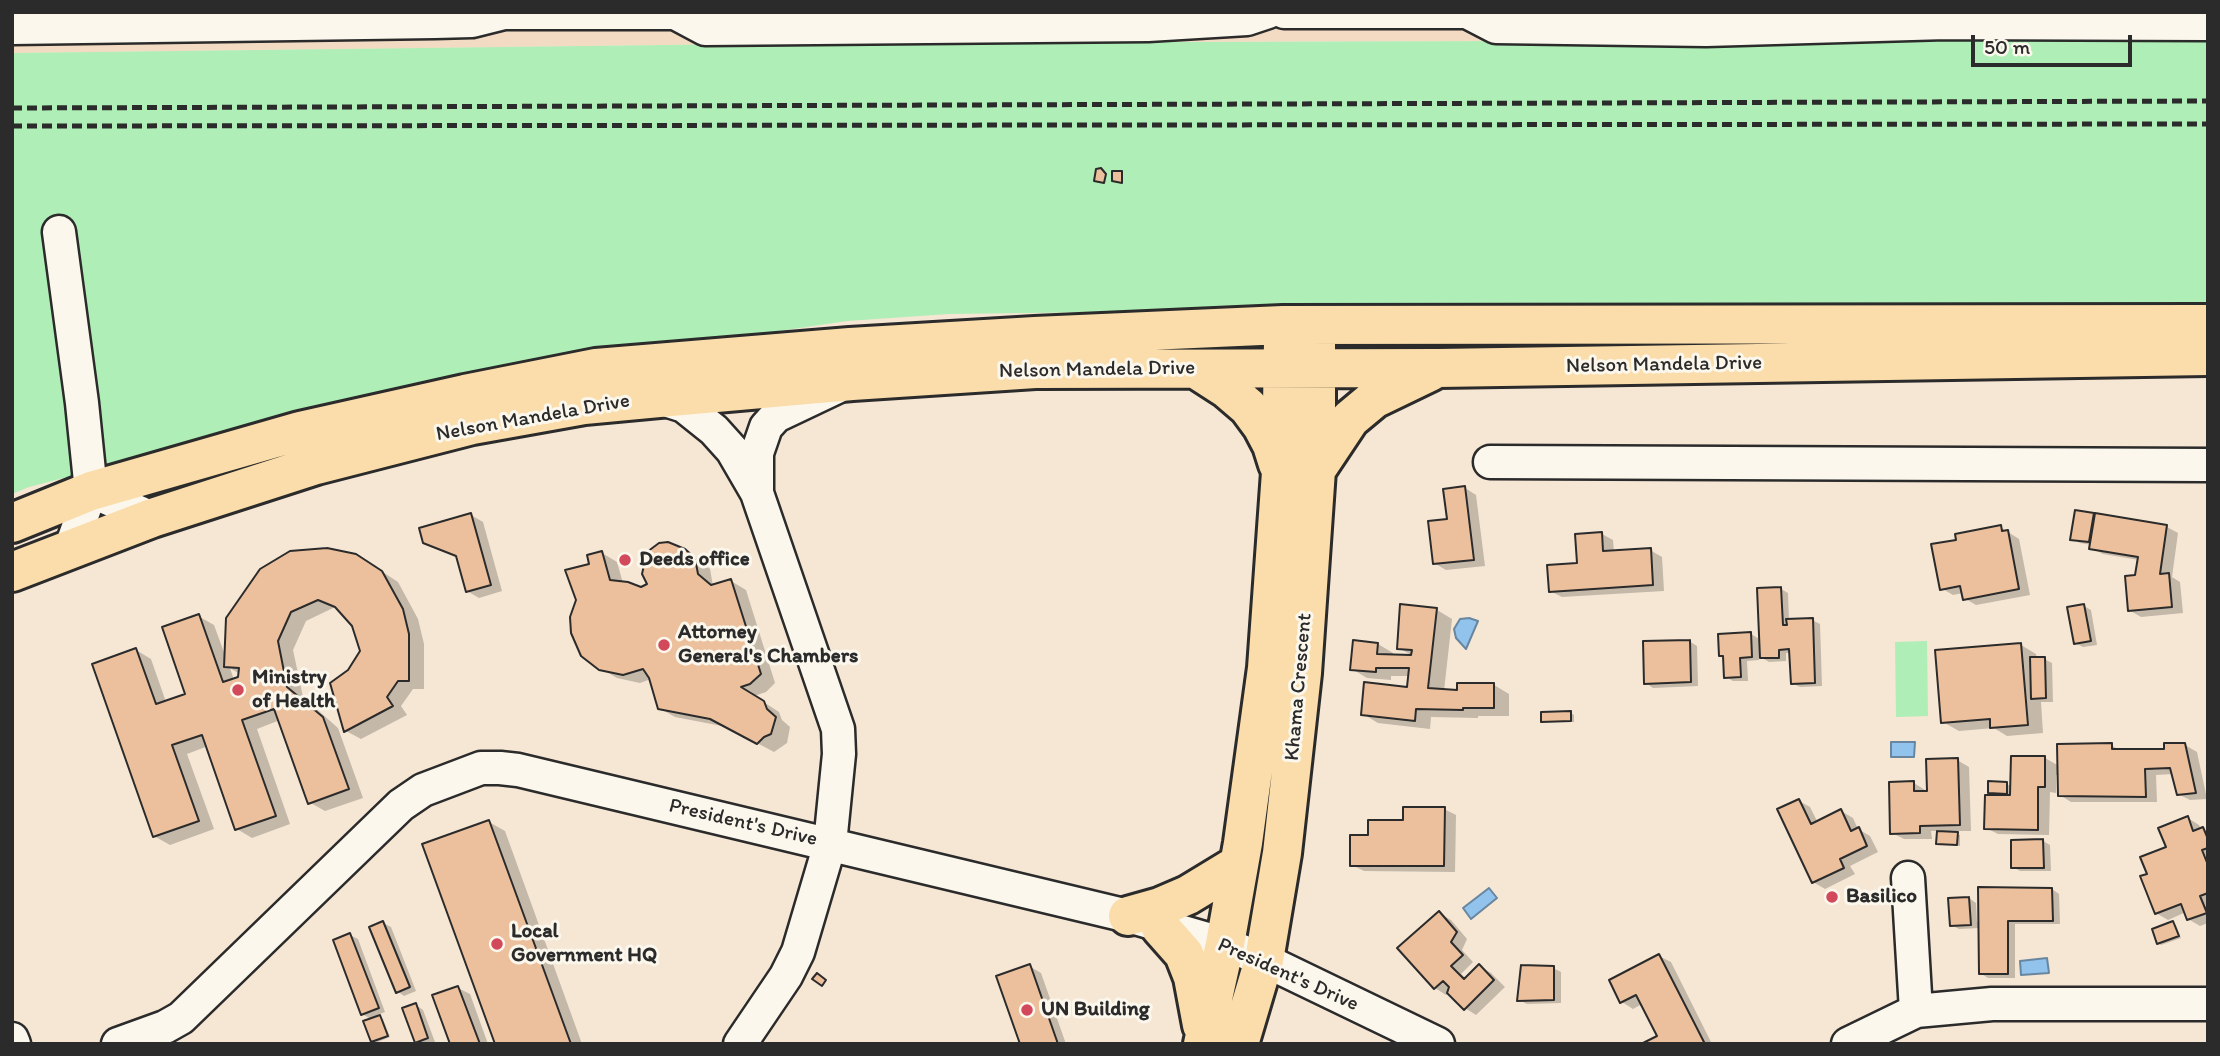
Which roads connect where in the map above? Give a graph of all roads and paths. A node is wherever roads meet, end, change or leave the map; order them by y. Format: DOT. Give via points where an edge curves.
graph roads {
  1 [pos="1284,12"];
  2 [pos="503,13"];
  3 [pos="676,13"];
  4 [pos="1470,13"];
  5 [pos="1254,15"];
  6 [pos="472,16"];
  7 [pos="435,17"];
  8 [pos="1208,17"];
  9 [pos="2208,24"];
  10 [pos="12,28"];
  11 [pos="59,232"];
  12 [pos="2208,324"];
  13 [pos="1299,325"];
  14 [pos="2208,356"];
  15 [pos="1301,368"];
  16 [pos="1438,368"];
  17 [pos="1196,369"];
  18 [pos="852,381"];
  19 [pos="659,398"];
  20 [pos="1490,462"];
  21 [pos="2208,465"];
  22 [pos="1299,471"];
  23 [pos="91,491"];
  24 [pos="757,493"];
  25 [pos="152,518"];
  26 [pos="12,523"];
  27 [pos="71,547"];
  28 [pos="12,572"];
  29 [pos="830,844"];
  30 [pos="1239,864"];
  31 [pos="1908,878"];
  32 [pos="1144,922"];
  33 [pos="1225,944"];
  34 [pos="1264,960"];
  35 [pos="2208,1004"];
  36 [pos="1916,1012"];
  37 [pos="1216,1042"];
  38 [pos="118,1044"];
  39 [pos="740,1044"];
  40 [pos="1438,1044"];
  41 [pos="1848,1044"];
  1 -- 4 [label="street"];
  2 -- 3 [label="street"];
  2 -- 6 [label="street"];
  3 -- 8 [label="street" via="705,29 1148,25"];
  4 -- 9 [label="street" via="1496,27 1706,30 1946,23"];
  5 -- 8 [label="street"];
  6 -- 7 [label="street"];
  7 -- 10 [label="street"];
  11 -- 23 [label="street"];
  12 -- 13 [label="main road, Nelson Mandela Drive"];
  13 -- 15 [label="main road, Khama Crescent"];
  13 -- 23 [label="main road, Nelson Mandela Drive" via="956,341 597,368 300,431"];
  14 -- 16 [label="main road, Nelson Mandela Drive"];
  15 -- 16 [label="main road, Nelson Mandela Drive"];
  15 -- 17 [label="main road, Nelson Mandela Drive"];
  15 -- 22 [label="main road, Khama Crescent"];
  16 -- 22 [label="main road" via="1366,406"];
  17 -- 18 [label="main road, Nelson Mandela Drive" via="1035,369"];
  17 -- 22 [label="main road" via="1248,407 1272,444"];
  18 -- 19 [label="main road, Nelson Mandela Drive"];
  18 -- 24 [label="street" via="776,416 757,453"];
  19 -- 24 [label="street" via="684,406 713,430 732,450"];
  19 -- 25 [label="main road, Nelson Mandela Drive" via="583,405 472,425 316,465"];
  20 -- 21 [label="street"];
  22 -- 30 [label="main road, Khama Crescent"];
  22 -- 34 [label="main road, Khama Crescent" via="1302,673 1282,853"];
  23 -- 25 [label="street"];
  23 -- 26 [label="main road, Nelson Mandela Drive"];
  23 -- 27 [label="street"];
  24 -- 29 [label="street" via="838,729"];
  25 -- 27 [label="main road, Nelson Mandela Drive"];
  27 -- 28 [label="main road, Nelson Mandela Drive"];
  29 -- 32 [label="street, President's Drive"];
  29 -- 38 [label="street, President's Drive" via="518,770 481,768 423,790 401,805 181,1018"];
  29 -- 39 [label="street" via="798,952"];
  30 -- 32 [label="main road" via="1160,907"];
  30 -- 33 [label="main road, Khama Crescent"];
  31 -- 36 [label="street"];
  32 -- 33 [label="street, President's Drive"];
  32 -- 37 [label="main road" via="1184,954"];
  33 -- 34 [label="street, President's Drive"];
  33 -- 37 [label="main road, Khama Crescent"];
  34 -- 37 [label="main road, Khama Crescent"];
  34 -- 40 [label="street, President's Drive"];
  35 -- 36 [label="street" via="1992,1004"];
  36 -- 41 [label="street"];
}
